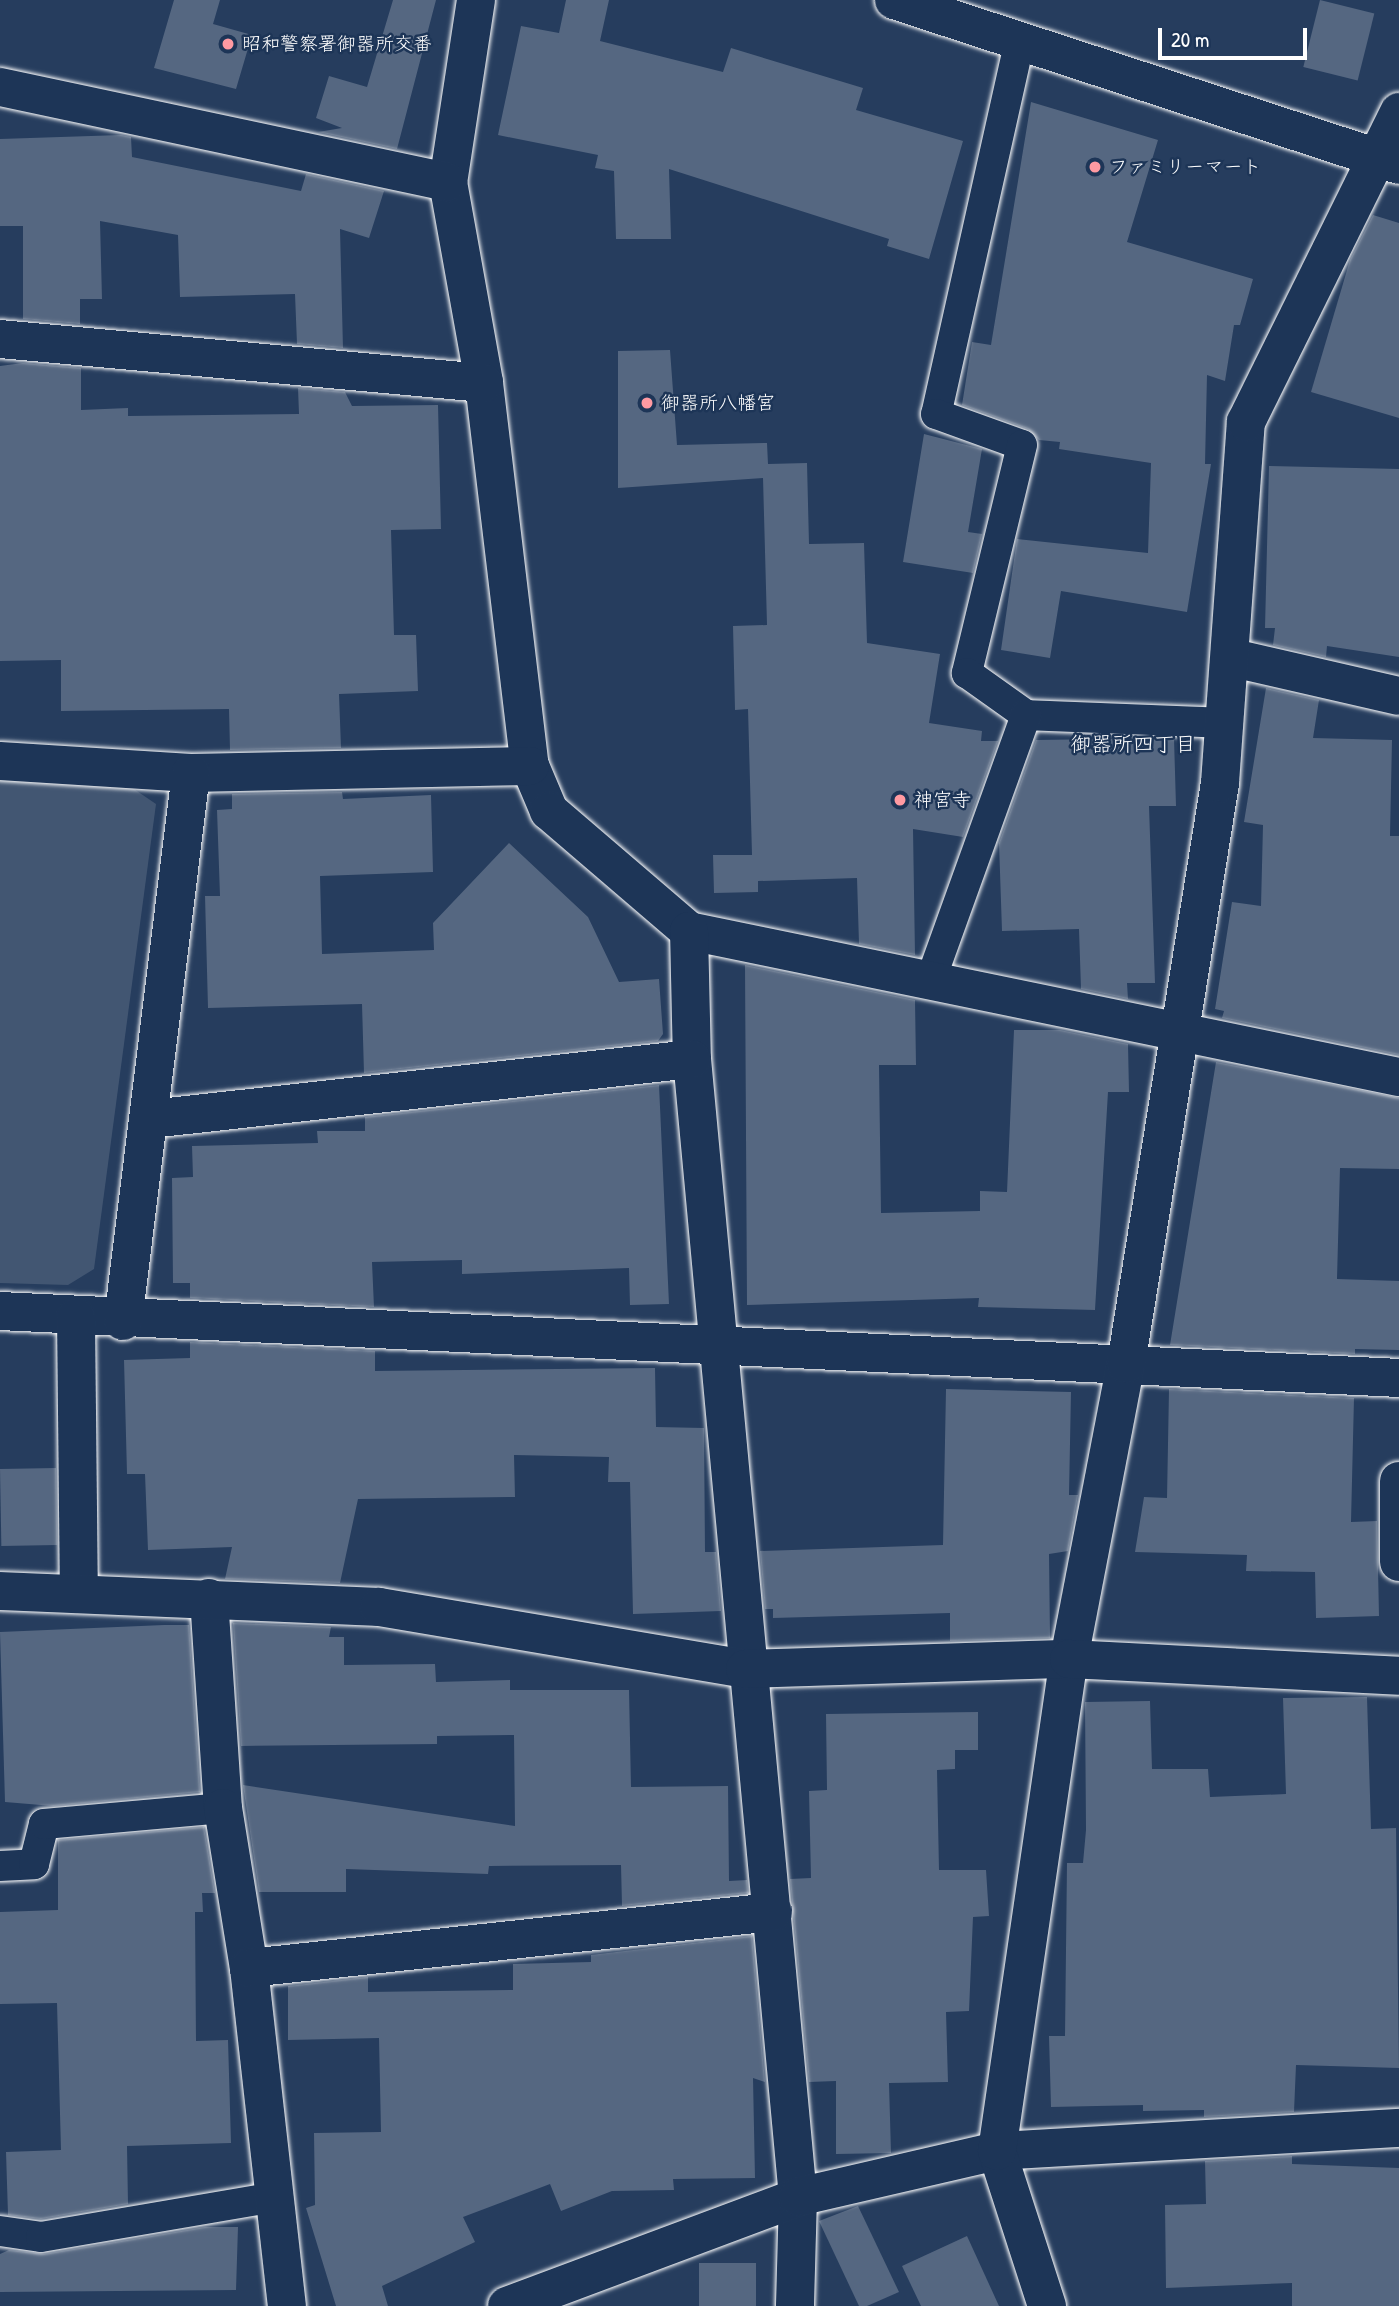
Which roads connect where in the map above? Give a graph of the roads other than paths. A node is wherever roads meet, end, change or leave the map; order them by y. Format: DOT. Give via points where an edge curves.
graph roads {
  1 [pos="476,0"];
  2 [pos="894,0"];
  3 [pos="1019,44"];
  4 [pos="0,87"];
  5 [pos="1399,112"];
  6 [pos="1386,161"];
  7 [pos="448,182"];
  8 [pos="0,339"];
  9 [pos="484,383"];
  10 [pos="1233,658"];
  11 [pos="1399,695"];
  12 [pos="1026,715"];
  13 [pos="1225,723"];
  14 [pos="0,761"];
  15 [pos="530,766"];
  16 [pos="191,774"];
  17 [pos="689,931"];
  18 [pos="932,979"];
  19 [pos="1183,1036"];
  20 [pos="692,1059"];
  21 [pos="1399,1077"];
  22 [pos="151,1119"];
  23 [pos="0,1311"];
  24 [pos="76,1317"];
  25 [pos="123,1321"];
  26 [pos="717,1346"];
  27 [pos="1126,1364"];
  28 [pos="1399,1378"];
  29 [pos="1399,1481"];
  30 [pos="1399,1562"];
  31 [pos="0,1591"];
  32 [pos="79,1594"];
  33 [pos="209,1598"];
  34 [pos="1069,1658"];
  35 [pos="746,1669"];
  36 [pos="1399,1675"];
  37 [pos="223,1808"];
  38 [pos="0,1866"];
  39 [pos="773,1912"];
  40 [pos="249,1968"];
  41 [pos="1399,2128"];
  42 [pos="997,2151"];
  43 [pos="274,2197"];
  44 [pos="798,2197"];
  45 [pos="0,2231"];
  46 [pos="287,2306"];
  47 [pos="507,2306"];
  48 [pos="795,2306"];
  49 [pos="1047,2306"];
  1 -- 7 [label="street"];
  2 -- 3 [label="street"];
  3 -- 6 [label="street"];
  3 -- 12 [label="lane" via="936,414 1022,445 967,673"];
  4 -- 7 [label="street"];
  5 -- 6 [label="street"];
  6 -- 10 [label="street" via="1246,422"];
  7 -- 9 [label="street"];
  8 -- 9 [label="street"];
  9 -- 15 [label="street"];
  10 -- 11 [label="street"];
  10 -- 13 [label="street"];
  12 -- 13 [label="lane"];
  12 -- 18 [label="lane"];
  13 -- 19 [label="street"];
  14 -- 16 [label="street"];
  15 -- 16 [label="street"];
  15 -- 17 [label="street" via="549,811"];
  16 -- 22 [label="street"];
  17 -- 18 [label="street"];
  17 -- 20 [label="street"];
  18 -- 19 [label="street"];
  19 -- 21 [label="street"];
  19 -- 27 [label="street"];
  20 -- 22 [label="street"];
  20 -- 26 [label="street"];
  22 -- 25 [label="street"];
  23 -- 24 [label="street"];
  24 -- 25 [label="street"];
  24 -- 32 [label="street"];
  25 -- 26 [label="street"];
  26 -- 27 [label="street"];
  26 -- 35 [label="street"];
  27 -- 28 [label="street"];
  27 -- 34 [label="street"];
  29 -- 30 [label="street"];
  31 -- 32 [label="street"];
  32 -- 33 [label="street"];
  33 -- 35 [label="street" via="379,1607"];
  33 -- 37 [label="street"];
  34 -- 35 [label="street"];
  34 -- 36 [label="street"];
  34 -- 42 [label="street"];
  35 -- 39 [label="street"];
  37 -- 38 [label="lane" via="44,1824 34,1864"];
  37 -- 40 [label="street"];
  39 -- 40 [label="street"];
  39 -- 44 [label="street"];
  40 -- 43 [label="street"];
  41 -- 42 [label="street"];
  42 -- 44 [label="street"];
  42 -- 49 [label="street"];
  43 -- 45 [label="lane" via="41,2237"];
  43 -- 46 [label="street"];
  44 -- 47 [label="street"];
  44 -- 48 [label="street"];
}
